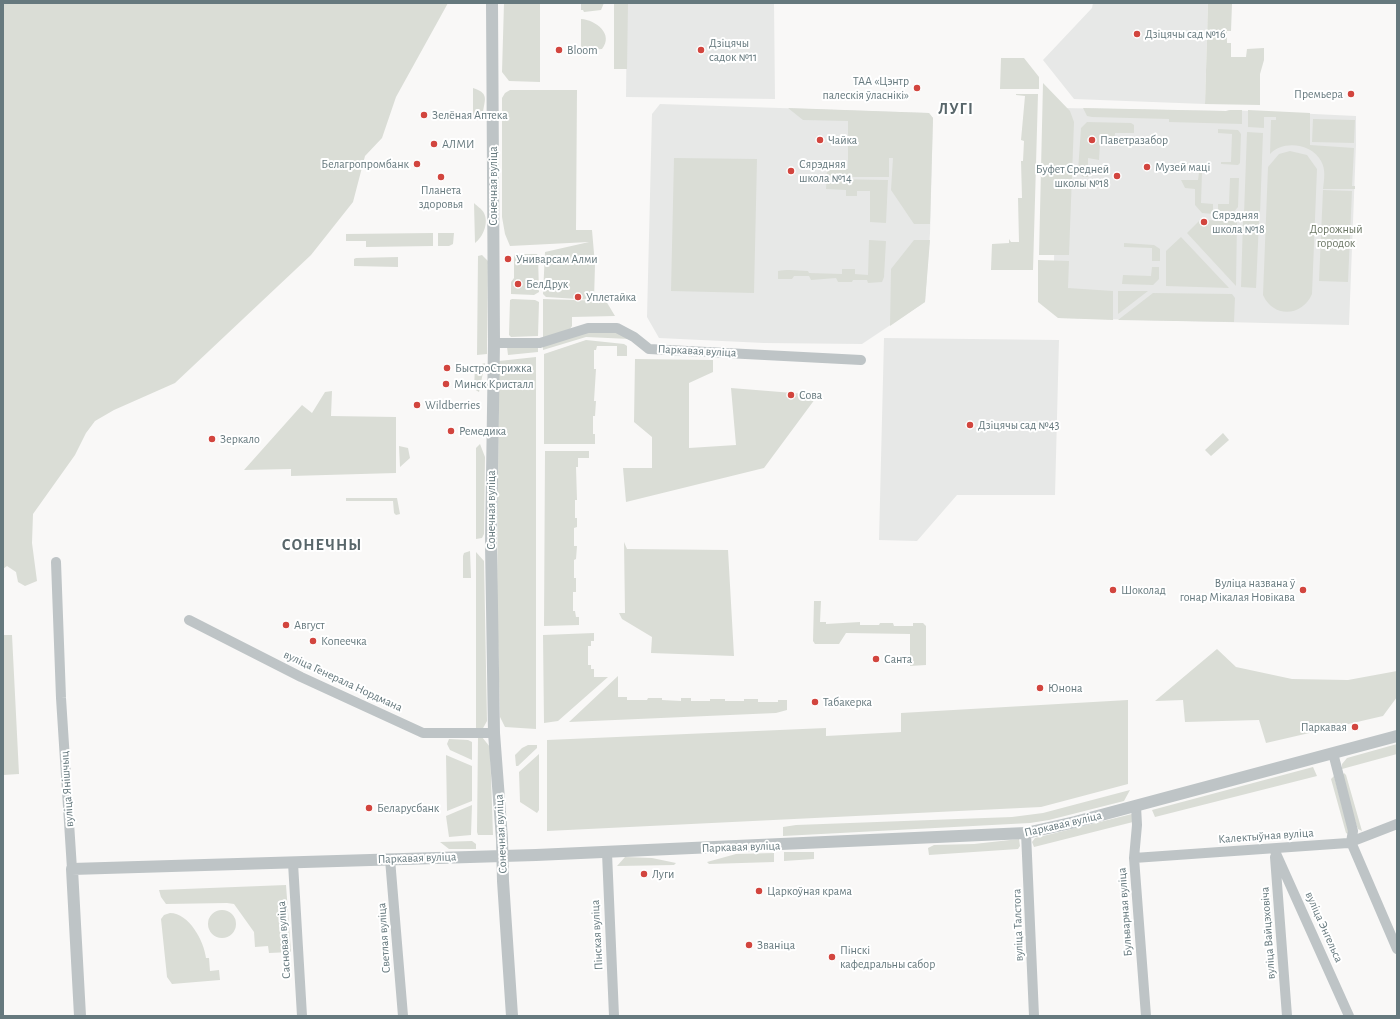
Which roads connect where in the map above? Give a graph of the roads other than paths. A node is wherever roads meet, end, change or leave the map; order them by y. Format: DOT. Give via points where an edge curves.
graph roads {
  1 [pos="492,3"];
  2 [pos="494,343"];
  3 [pos="861,360"];
  4 [pos="56,562"];
  5 [pos="189,620"];
  6 [pos="494,733"];
  7 [pos="1397,736"];
  8 [pos="1333,753"];
  9 [pos="1136,806"];
  10 [pos="1397,824"];
  11 [pos="1026,833"];
  12 [pos="1351,842"];
  13 [pos="1274,849"];
  14 [pos="607,853"];
  15 [pos="503,856"];
  16 [pos="1134,858"];
  17 [pos="390,859"];
  18 [pos="292,863"];
  19 [pos="72,869"];
  20 [pos="1397,949"];
  21 [pos="80,1016"];
  22 [pos="302,1016"];
  23 [pos="403,1016"];
  24 [pos="512,1016"];
  25 [pos="614,1016"];
  26 [pos="1034,1016"];
  27 [pos="1146,1016"];
  28 [pos="1287,1016"];
  29 [pos="1350,1016"];
  1 -- 2 [label="street, Сонечная вуліца"];
  2 -- 3 [label="street, Паркавая вуліца" via="540,343 588,328 617,328 649,349"];
  2 -- 6 [label="street, Сонечная вуліца" via="491,543"];
  4 -- 19 [label="street, вуліца Янішчыц" via="61,698"];
  5 -- 6 [label="street, вуліца Генерала Нордмана" via="301,677 423,733"];
  6 -- 15 [label="street, Сонечная вуліца"];
  7 -- 8 [label="street, Паркавая вуліца"];
  8 -- 9 [label="street, Паркавая вуліца"];
  8 -- 12 [label="street" via="1353,831"];
  9 -- 11 [label="street, Паркавая вуліца"];
  9 -- 16 [label="street, Бульварная вуліца"];
  10 -- 12 [label="street, Калектыўная вуліца"];
  11 -- 14 [label="street, Паркавая вуліца"];
  11 -- 26 [label="street, вуліца Талстога"];
  12 -- 13 [label="street, Калектыўная вуліца"];
  12 -- 20 [label="street"];
  13 -- 16 [label="street, Калектыўная вуліца"];
  13 -- 28 [label="street, вуліца Вайцэховіча"];
  13 -- 29 [label="street, вуліца Энгельса"];
  14 -- 15 [label="street, Паркавая вуліца"];
  14 -- 25 [label="street, Пінская вуліца"];
  15 -- 17 [label="street, Паркавая вуліца"];
  15 -- 24 [label="street, Сонечная вуліца"];
  16 -- 27 [label="street, Бульварная вуліца"];
  17 -- 18 [label="street, Паркавая вуліца"];
  17 -- 23 [label="street, Светлая вуліца"];
  18 -- 19 [label="street, Паркавая вуліца"];
  18 -- 22 [label="street, Сасновая вуліца"];
  19 -- 21 [label="street, вуліца Янішчыц"];
}
